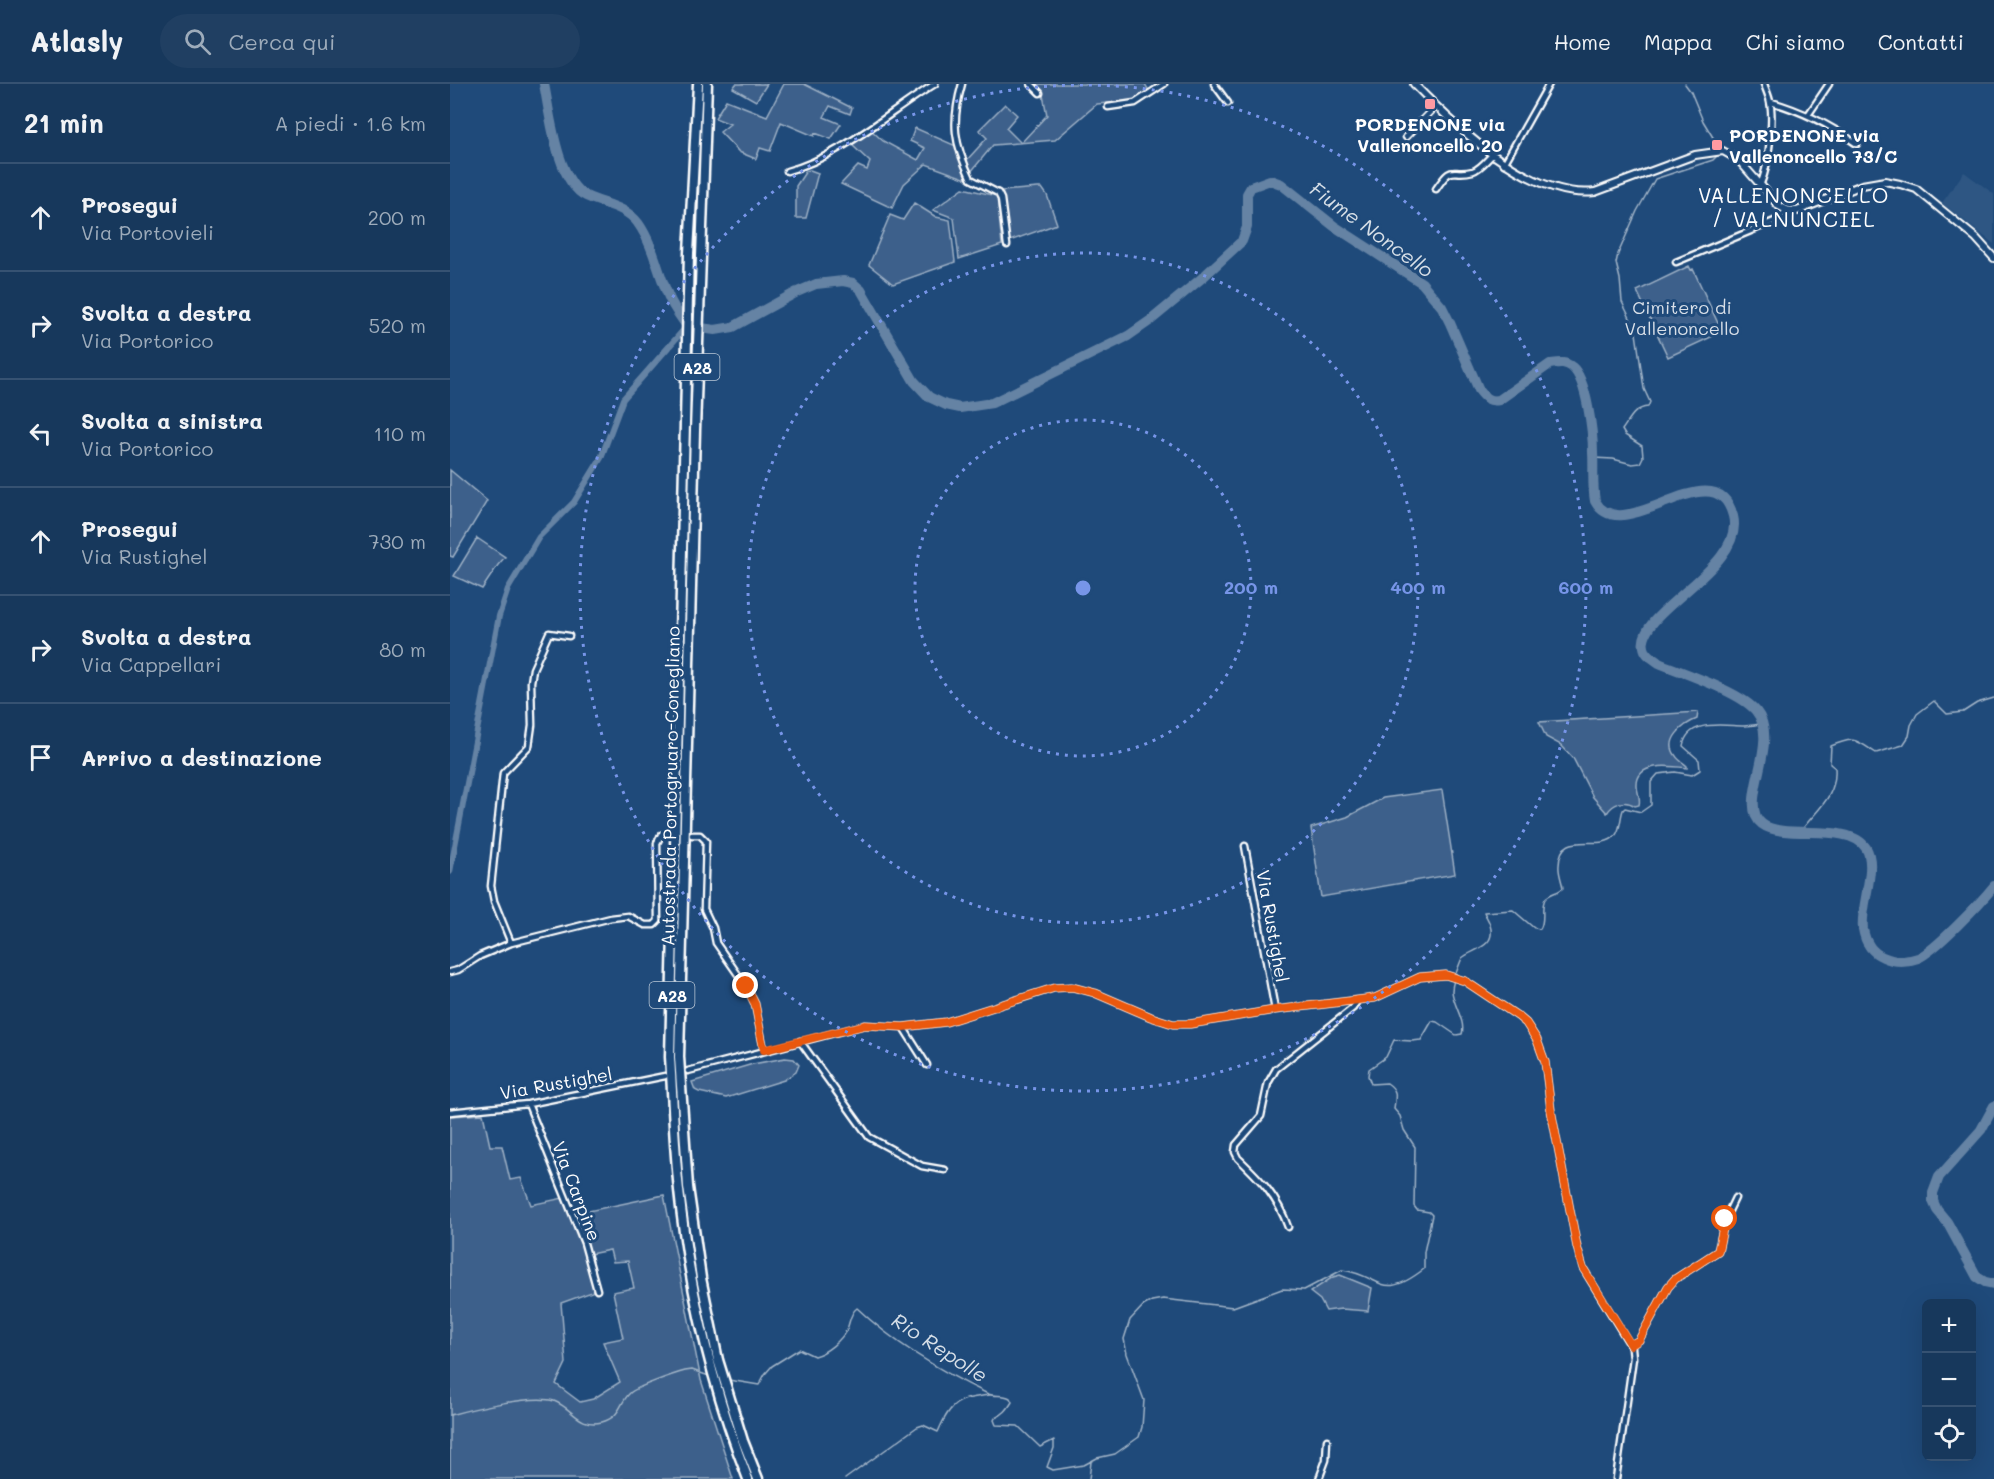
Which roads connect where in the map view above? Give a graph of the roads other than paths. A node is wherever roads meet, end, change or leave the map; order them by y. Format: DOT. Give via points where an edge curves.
graph roads {
  1 [pos="698,84"];
  2 [pos="707,84"];
  3 [pos="935,84"];
  4 [pos="962,84"];
  5 [pos="1031,84"];
  6 [pos="1164,84"];
  7 [pos="1214,84"];
  8 [pos="1414,84"];
  9 [pos="1549,84"];
  10 [pos="1764,84"];
  11 [pos="1829,84"];
  12 [pos="1040,93"];
  13 [pos="1771,102"];
  14 [pos="1228,103"];
  15 [pos="1436,106"];
  16 [pos="1108,107"];
  17 [pos="1808,115"];
  18 [pos="1406,137"];
  19 [pos="1857,144"];
  20 [pos="1492,155"];
  21 [pos="1504,164"];
  22 [pos="787,171"];
  23 [pos="1760,185"];
  24 [pos="1436,189"];
  25 [pos="1787,210"];
  26 [pos="1007,245"];
  27 [pos="1994,258"];
  28 [pos="1676,262"];
  29 [pos="569,636"];
  30 [pos="685,650"];
  31 [pos="671,834"];
  32 [pos="692,835"];
  33 [pos="1245,846"];
  34 [pos="511,943"];
  35 [pos="450,972"];
  36 [pos="1357,1001"];
  37 [pos="1275,1010"];
  38 [pos="903,1027"];
  39 [pos="801,1041"];
  40 [pos="764,1050"];
  41 [pos="927,1065"];
  42 [pos="688,1071"];
  43 [pos="665,1076"];
  44 [pos="528,1104"];
  45 [pos="450,1112"];
  46 [pos="945,1170"];
  47 [pos="1735,1198"];
  48 [pos="1287,1227"];
  49 [pos="597,1290"];
  50 [pos="1631,1345"];
  51 [pos="724,1401"];
  52 [pos="1327,1440"];
  53 [pos="743,1479"];
  54 [pos="748,1479"];
  55 [pos="758,1479"];
  56 [pos="1319,1479"];
  57 [pos="1616,1479"];
  1 -- 30 [label="highway, Autostrada Portogruaro-Conegliano / A28" via="689,254"];
  2 -- 30 [label="highway, Autostrada Portogruaro-Conegliano / A28"];
  3 -- 22 [label="street" via="843,146 806,167"];
  4 -- 26 [label="street" via="954,122 960,154 971,179 998,193"];
  5 -- 12 [label="street"];
  6 -- 16 [label="street" via="1135,103"];
  7 -- 14 [label="street"];
  8 -- 15 [label="street"];
  9 -- 21 [label="street"];
  10 -- 13 [label="street"];
  11 -- 17 [label="street"];
  13 -- 17 [label="street"];
  13 -- 23 [label="street"];
  15 -- 18 [label="street"];
  15 -- 20 [label="street"];
  17 -- 19 [label="street"];
  20 -- 21 [label="street"];
  20 -- 24 [label="street" via="1474,171 1446,174"];
  21 -- 23 [label="street" via="1535,180 1583,194 1613,187 1695,154 1723,151 1737,159"];
  23 -- 25 [label="street"];
  25 -- 27 [label="street" via="1797,211 1862,185 1885,181 1900,184 1916,189 1976,238"];
  25 -- 28 [label="street" via="1777,220"];
  29 -- 34 [label="street" via="549,633 533,669 529,746 503,773 491,886"];
  30 -- 51 [label="highway, Autostrada Portogruaro-Conegliano / A28" via="680,1057 688,1187 714,1360"];
  31 -- 34 [label="street" via="661,835 657,843 658,921 654,926 628,916 611,918"];
  32 -- 40 [label="street" via="700,835 706,841 704,909 716,943 755,1004"];
  33 -- 37 [label="street, Via Rustighel"];
  34 -- 35 [label="street"];
  36 -- 37 [label="street, Via Rustighel"];
  36 -- 48 [label="street" via="1276,1069 1268,1083 1261,1116 1236,1145 1238,1158 1271,1191"];
  36 -- 50 [label="street, Via Rustighel" via="1375,998 1433,974 1465,981 1526,1023 1545,1062 1583,1268"];
  37 -- 38 [label="street, Via Rustighel" via="1173,1024 1072,987 1054,988 946,1022"];
  38 -- 39 [label="street, Via Rustighel" via="865,1025"];
  38 -- 41 [label="street"];
  39 -- 40 [label="street, Via Rustighel"];
  39 -- 46 [label="street" via="869,1137 922,1166"];
  40 -- 42 [label="street, Via Rustighel"];
  43 -- 44 [label="street, Via Rustighel"];
  44 -- 45 [label="street, Via Rustighel"];
  44 -- 49 [label="street, Via Carpine" via="584,1243"];
  47 -- 50 [label="street" via="1725,1219 1718,1251 1675,1279 1639,1340"];
  50 -- 57 [label="street" via="1633,1358"];
  51 -- 53 [label="highway" via="727,1434"];
  51 -- 54 [label="highway, Autostrada Portogruaro-Conegliano / A28"];
  51 -- 55 [label="highway, Autostrada Portogruaro-Conegliano / A28"];
  52 -- 56 [label="street" via="1326,1460"];
}
